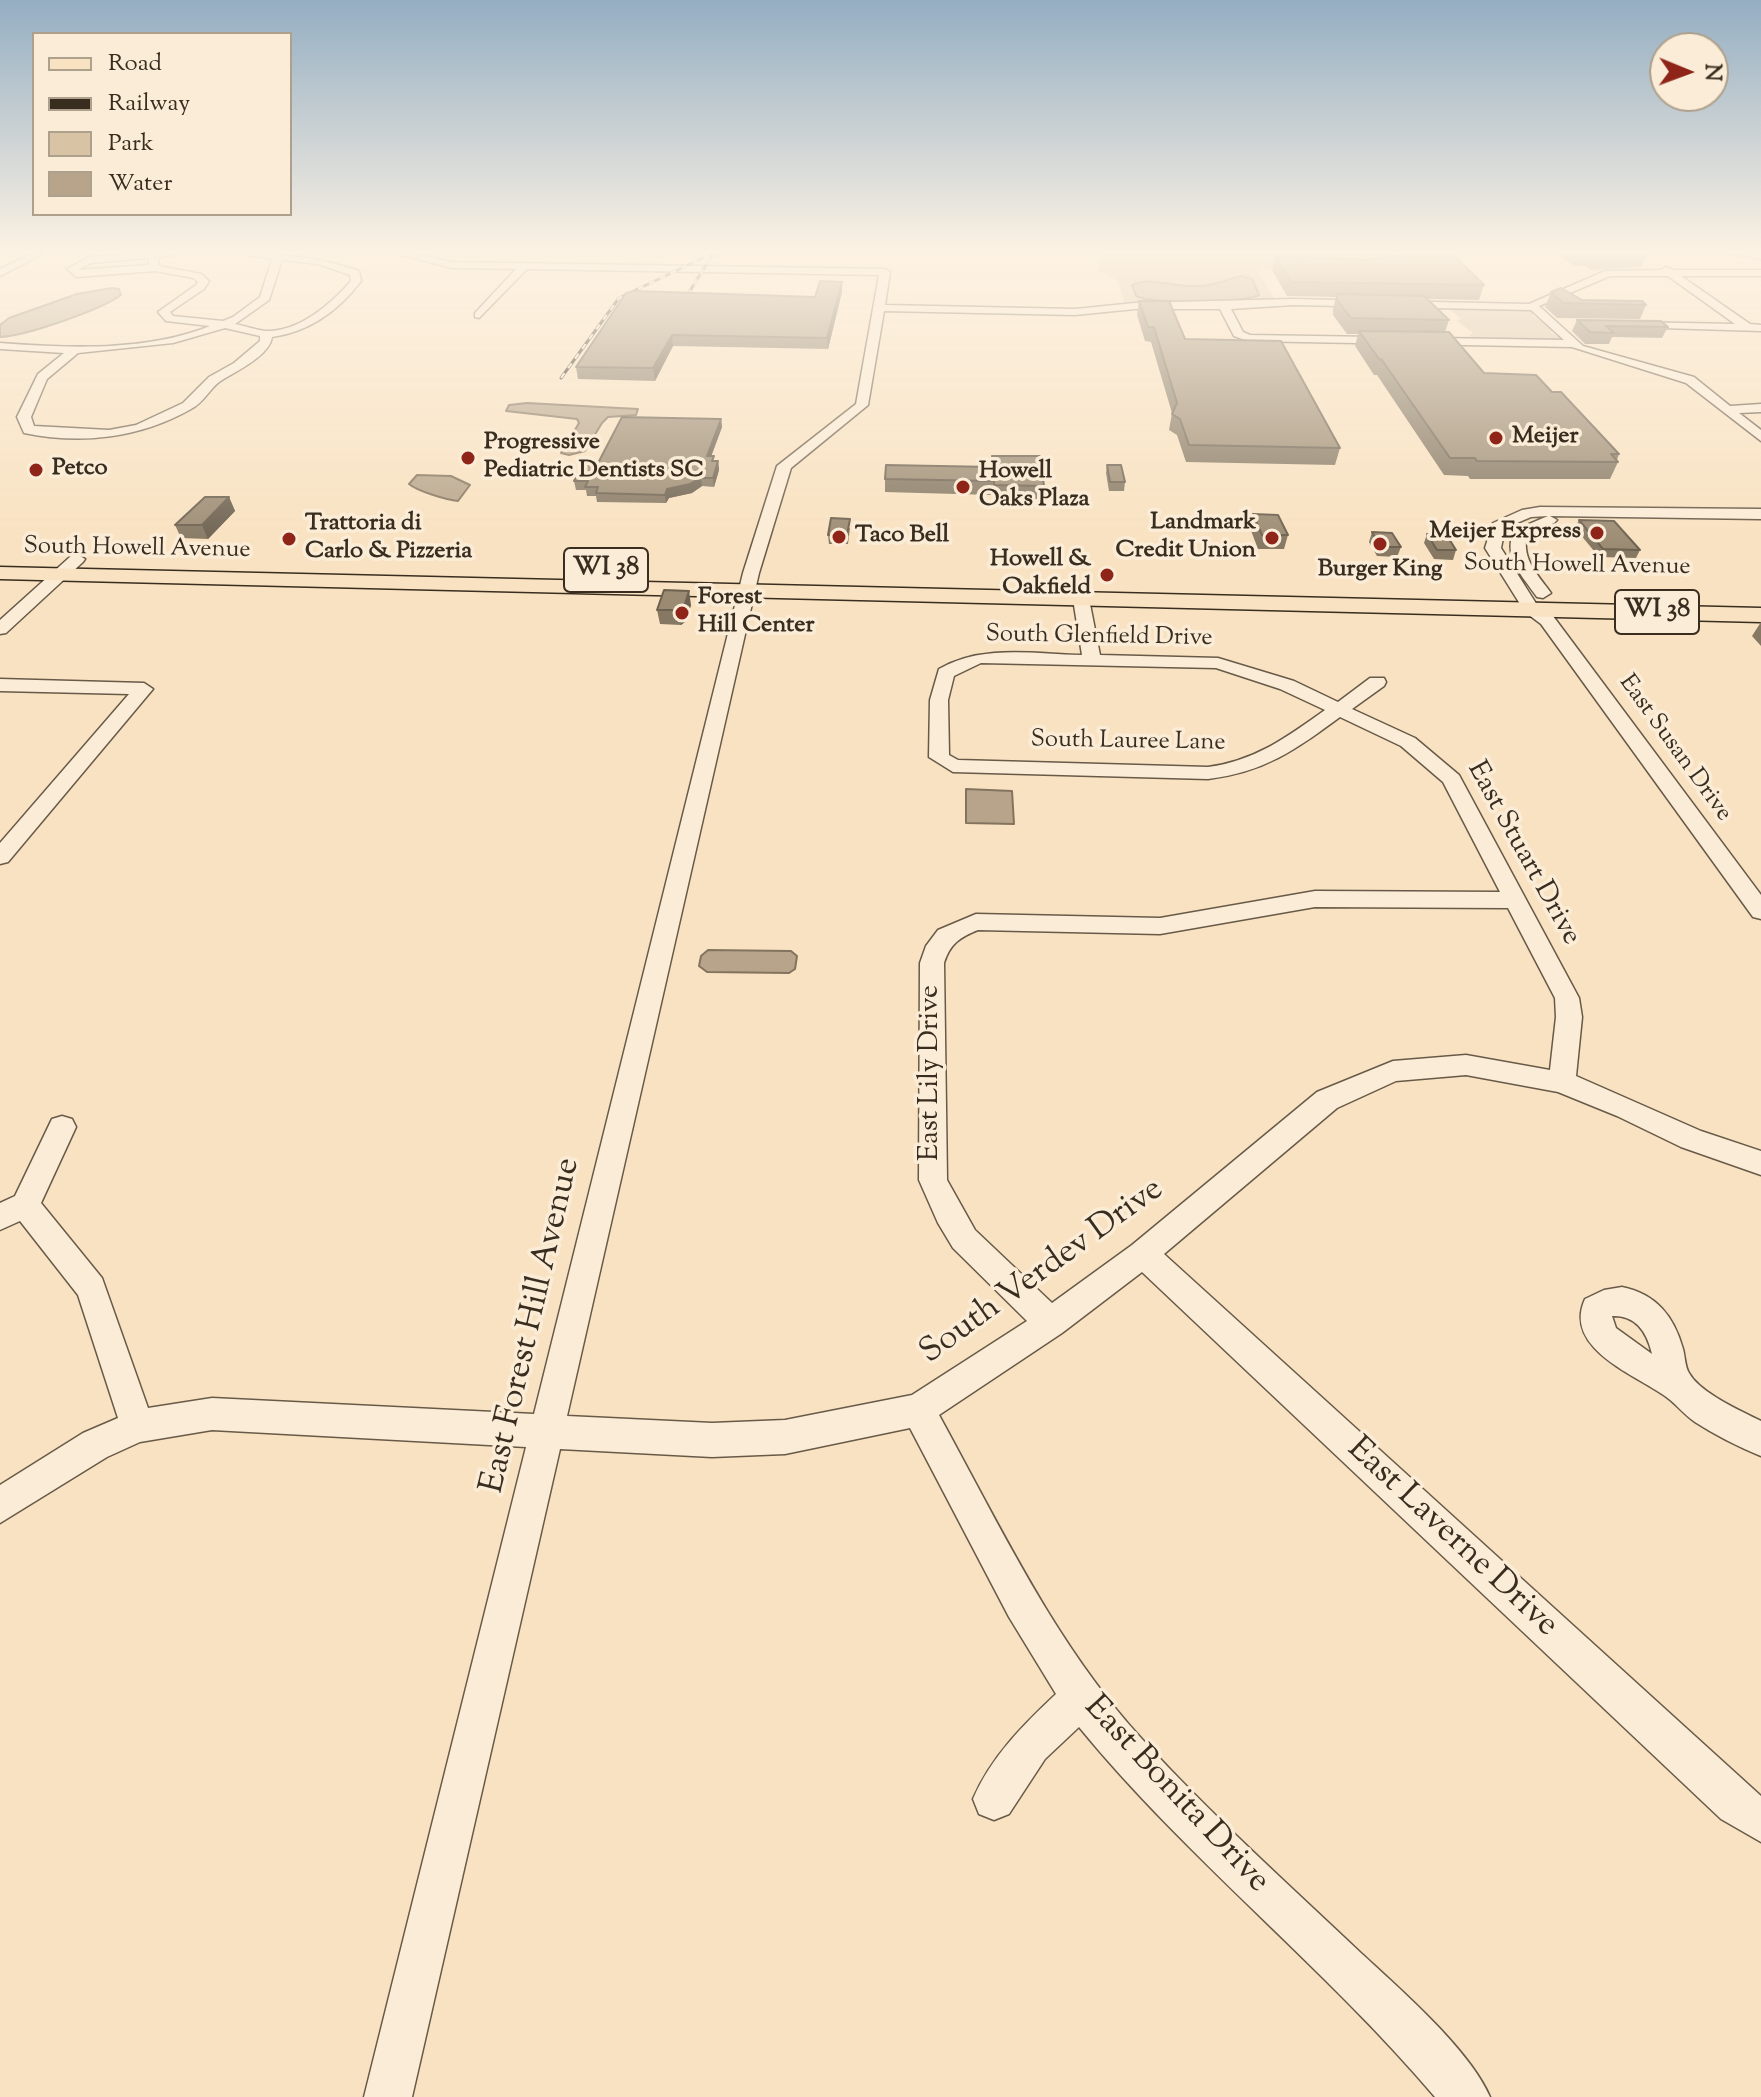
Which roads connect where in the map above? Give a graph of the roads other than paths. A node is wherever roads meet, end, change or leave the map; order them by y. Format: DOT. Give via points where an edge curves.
graph roads {
  1 [pos="72,352"];
  2 [pos="254,352"];
  3 [pos="872,352"];
  4 [pos="1601,352"];
  5 [pos="1729,410"];
  6 [pos="1761,411"];
  7 [pos="1761,437"];
  8 [pos="1761,515"];
  9 [pos="0,557"];
  10 [pos="77,559"];
  11 [pos="0,573"];
  12 [pos="59,575"];
  13 [pos="749,582"];
  14 [pos="1082,590"];
  15 [pos="1761,598"];
  16 [pos="1541,603"];
  17 [pos="1761,605"];
  18 [pos="1761,615"];
  19 [pos="0,629"];
  20 [pos="1092,658"];
  21 [pos="1377,682"];
  22 [pos="0,685"];
  23 [pos="1340,708"];
  24 [pos="944,763"];
  25 [pos="0,857"];
  26 [pos="1516,900"];
  27 [pos="1761,911"];
  28 [pos="1562,1082"];
  29 [pos="62,1127"];
  30 [pos="1761,1163"];
  31 [pos="13,1211"];
  32 [pos="1143,1254"];
  33 [pos="1051,1323"];
  34 [pos="1675,1383"];
  35 [pos="918,1410"];
  36 [pos="138,1426"];
  37 [pos="547,1431"];
  38 [pos="1761,1439"];
  39 [pos="0,1505"];
  40 [pos="1081,1698"];
  41 [pos="994,1799"];
  42 [pos="1761,1821"];
  43 [pos="388,2097"];
  44 [pos="1466,2097"];
  1 -- 2 [label="street" via="42,377 24,417 29,430 109,434 140,428 198,399 213,380"];
  3 -- 13 [label="street, East Forest Hill Avenue" via="862,405 784,466"];
  4 -- 5 [label="street" via="1679,375"];
  5 -- 6 [label="street"];
  5 -- 7 [label="street"];
  8 -- 16 [label="street" via="1722,520 1567,516 1543,521 1520,533 1516,546"];
  8 -- 16 [label="street" via="1527,513 1498,526 1493,548"];
  9 -- 10 [label="main road, South Howell Avenue / WI 38"];
  10 -- 12 [label="street"];
  10 -- 13 [label="main road, South Howell Avenue / WI 38"];
  11 -- 12 [label="main road, South Howell Avenue / WI 38"];
  12 -- 13 [label="main road, South Howell Avenue / WI 38"];
  12 -- 19 [label="street"];
  13 -- 14 [label="main road, South Howell Avenue / WI 38" via="909,593"];
  13 -- 14 [label="main road, South Howell Avenue / WI 38" via="1030,580"];
  13 -- 37 [label="street, East Forest Hill Avenue"];
  14 -- 16 [label="main road, South Howell Avenue / WI 38"];
  14 -- 16 [label="main road, South Howell Avenue / WI 38" via="1218,585"];
  14 -- 20 [label="street"];
  15 -- 16 [label="main road, South Howell Avenue / WI 38"];
  16 -- 17 [label="main road"];
  16 -- 18 [label="main road, South Howell Avenue / WI 38"];
  16 -- 27 [label="street, East Susan Drive"];
  20 -- 23 [label="street, South Glenfield Drive" via="1218,663 1254,672"];
  20 -- 24 [label="street, South Glenfield Drive" via="981,658 949,669 939,700 939,757"];
  21 -- 23 [label="street, South Lauree Lane"];
  22 -- 25 [label="street" via="144,689"];
  23 -- 24 [label="street, South Lauree Lane" via="1267,761 1233,771"];
  23 -- 26 [label="street, East Stuart Drive" via="1408,742 1452,779"];
  26 -- 28 [label="street, East Stuart Drive" via="1567,998"];
  26 -- 33 [label="street, East Lily Drive" via="1338,897 1180,925 976,922 953,930 937,944 932,963 933,1180 964,1239"];
  28 -- 30 [label="street, South Verdev Drive" via="1691,1139"];
  28 -- 32 [label="street, South Verdev Drive" via="1466,1065 1393,1071 1327,1100"];
  29 -- 31 [label="street"];
  31 -- 36 [label="street" via="91,1288"];
  32 -- 33 [label="street, South Verdev Drive"];
  32 -- 42 [label="street, East Laverne Drive" via="1736,1804"];
  33 -- 35 [label="street, South Verdev Drive"];
  34 -- 38 [label="street" via="1706,1410"];
  35 -- 37 [label="street, South Verdev Drive" via="785,1437 712,1440"];
  35 -- 40 [label="street, East Bonita Drive" via="1022,1604"];
  36 -- 37 [label="street, South Verdev Drive" via="212,1414"];
  36 -- 39 [label="street, South Verdev Drive" via="95,1445"];
  37 -- 43 [label="street, East Forest Hill Avenue"];
  40 -- 41 [label="street" via="1031,1745"];
  40 -- 44 [label="street, East Bonita Drive" via="1211,1841 1405,2026"];
}
